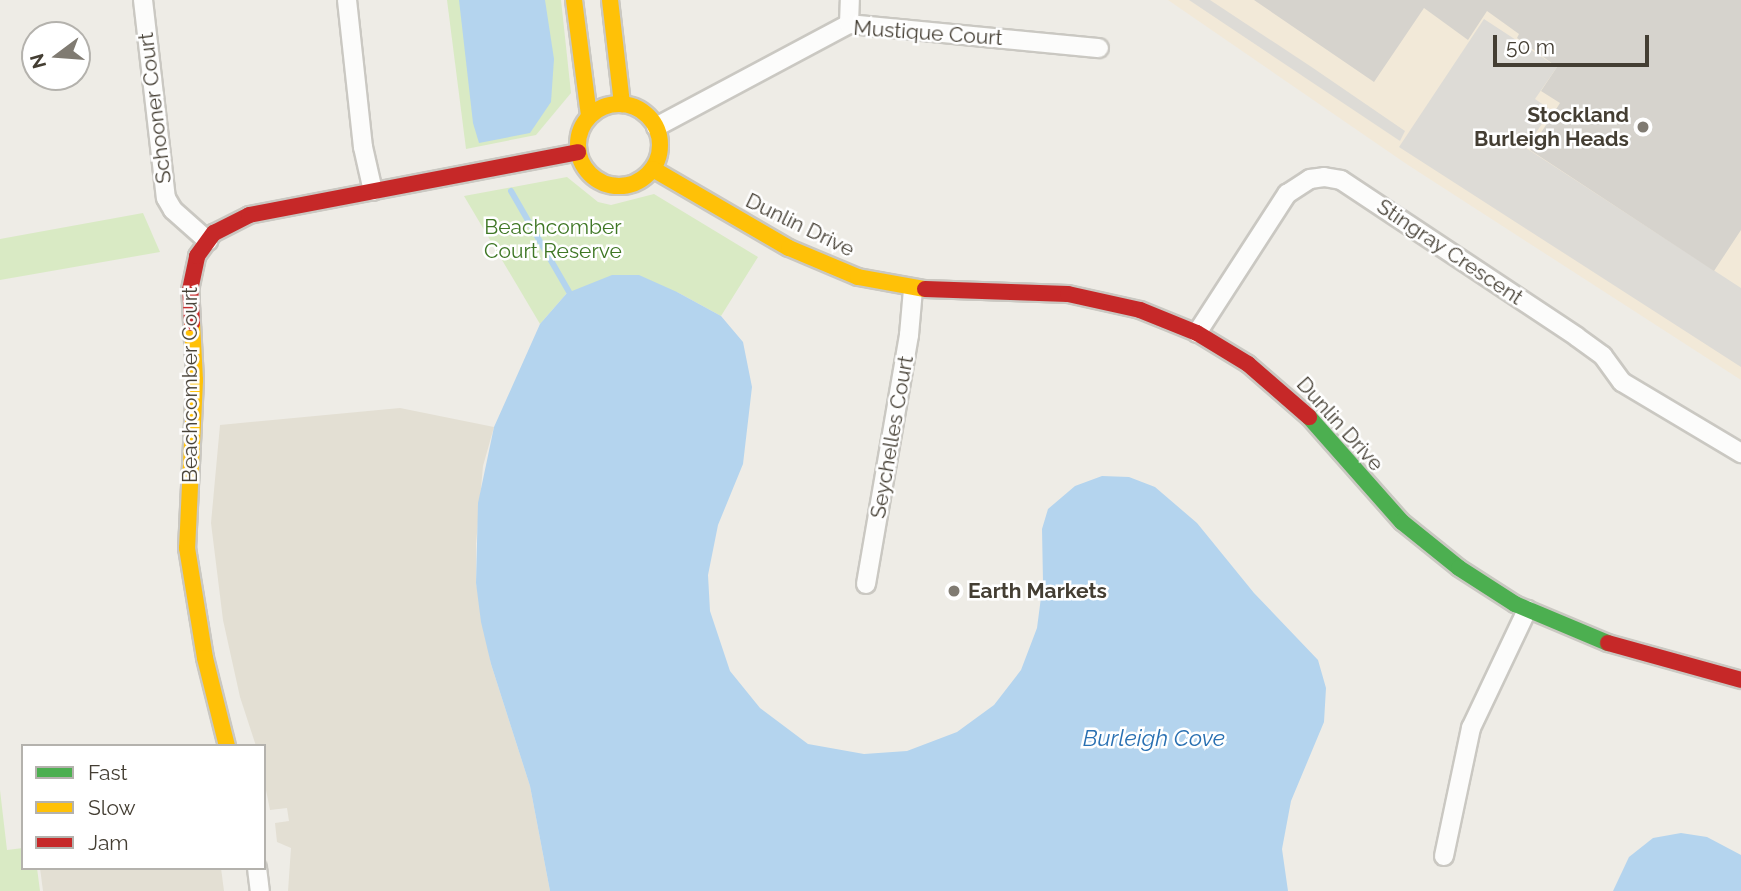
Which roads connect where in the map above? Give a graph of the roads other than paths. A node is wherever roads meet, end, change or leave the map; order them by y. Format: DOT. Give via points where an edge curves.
graph roads {
  1 [pos="143,0"];
  2 [pos="347,0"];
  3 [pos="575,0"];
  4 [pos="610,0"];
  5 [pos="850,0"];
  6 [pos="849,24"];
  7 [pos="1099,48"];
  8 [pos="622,104"];
  9 [pos="589,117"];
  10 [pos="656,127"];
  11 [pos="578,152"];
  12 [pos="653,169"];
  13 [pos="373,191"];
  14 [pos="208,241"];
  15 [pos="913,289"];
  16 [pos="1197,333"];
  17 [pos="1741,453"];
  18 [pos="866,584"];
  19 [pos="1527,610"];
  20 [pos="1741,680"];
  21 [pos="226,744"];
  22 [pos="1444,856"];
  23 [pos="257,870"];
  24 [pos="260,891"];
  1 -- 14 [label="street, Schooner Court" via="166,198"];
  2 -- 13 [label="street" via="363,147"];
  3 -- 9 [label="street"];
  4 -- 8 [label="street"];
  5 -- 6 [label="street"];
  6 -- 7 [label="street, Mustique Court"];
  6 -- 10 [label="street, Mustique Court"];
  8 -- 9 [label="street" via="598,109"];
  8 -- 10 [label="street" via="642,111"];
  9 -- 11 [label="street" via="582,127"];
  10 -- 12 [label="street" via="660,148"];
  11 -- 12 [label="street" via="589,173 610,186 634,184"];
  11 -- 13 [label="street, Beachcomber Court"];
  12 -- 15 [label="street, Dunlin Drive" via="823,264"];
  13 -- 14 [label="street, Beachcomber Court" via="248,215"];
  14 -- 21 [label="street, Beachcomber Court" via="190,277 195,380 187,548 205,658"];
  15 -- 16 [label="street, Dunlin Drive" via="1068,294 1140,310"];
  15 -- 18 [label="street, Seychelles Court"];
  16 -- 17 [label="street, Stingray Crescent" via="1287,194 1310,179 1341,180 1577,337 1603,356 1622,383"];
  16 -- 19 [label="street, Dunlin Drive" via="1248,364 1295,403 1369,488 1431,546"];
  19 -- 20 [label="street, Dunlin Drive" via="1618,647"];
  19 -- 22 [label="street" via="1471,727"];
  23 -- 24 [label="street"];
}
